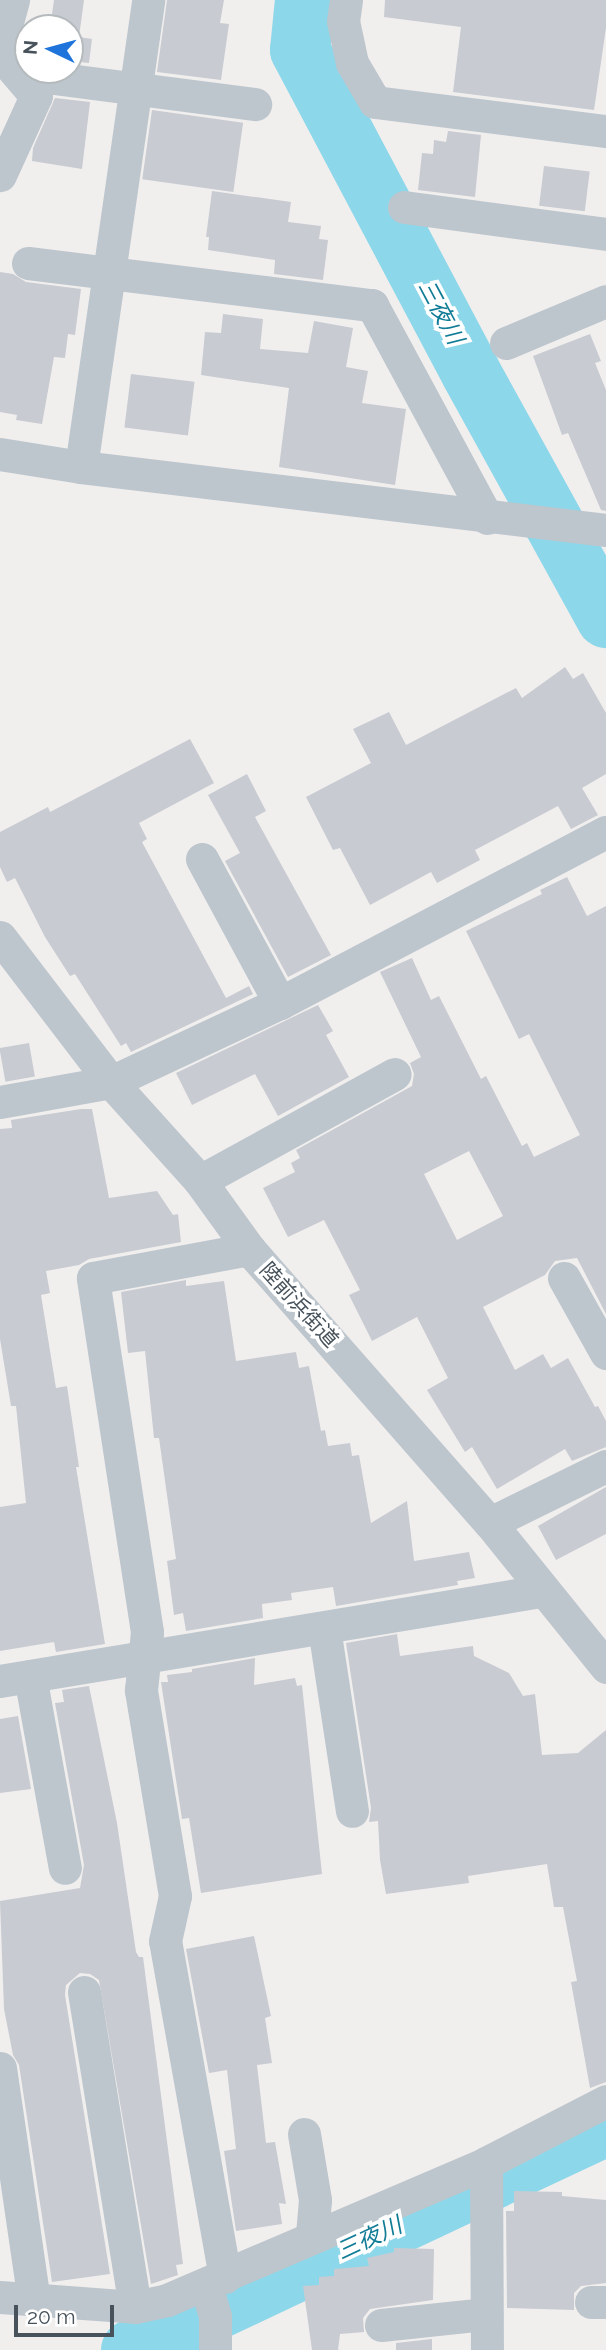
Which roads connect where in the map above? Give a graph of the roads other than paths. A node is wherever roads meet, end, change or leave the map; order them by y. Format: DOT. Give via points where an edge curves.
graph roads {
  1 [pos="13,0"];
  2 [pos="148,0"];
  3 [pos="346,0"];
  4 [pos="0,51"];
  5 [pos="84,83"];
  6 [pos="134,90"];
  7 [pos="255,104"];
  8 [pos="606,131"];
  9 [pos="0,175"];
  10 [pos="404,207"];
  11 [pos="606,234"];
  12 [pos="28,263"];
  13 [pos="109,271"];
  14 [pos="606,301"];
  15 [pos="506,343"];
  16 [pos="0,454"];
  17 [pos="81,467"];
  18 [pos="487,518"];
  19 [pos="605,530"];
  20 [pos="605,835"];
  21 [pos="202,859"];
  22 [pos="0,937"];
  23 [pos="280,1003"];
  24 [pos="395,1074"];
  25 [pos="111,1082"];
  26 [pos="0,1102"];
  27 [pos="200,1181"];
  28 [pos="249,1249"];
  29 [pos="564,1278"];
  30 [pos="606,1353"];
  31 [pos="606,1466"];
  32 [pos="490,1523"];
  33 [pos="541,1591"];
  34 [pos="324,1628"];
  35 [pos="145,1658"];
  36 [pos="606,1667"];
  37 [pos="15,1679"];
  38 [pos="352,1811"];
  39 [pos="65,1868"];
  40 [pos="84,1992"];
  41 [pos="0,2068"];
  42 [pos="606,2101"];
  43 [pos="304,2134"];
  44 [pos="486,2164"];
  45 [pos="312,2237"];
  46 [pos="216,2281"];
  47 [pos="0,2297"];
  48 [pos="34,2301"];
  49 [pos="135,2307"];
  50 [pos="486,2314"];
  51 [pos="381,2325"];
  52 [pos="215,2350"];
  53 [pos="486,2350"];
  1 -- 4 [label="street"];
  2 -- 6 [label="street"];
  3 -- 8 [label="street" via="343,21 352,63 374,102"];
  4 -- 9 [label="street" via="36,96"];
  5 -- 6 [label="street"];
  6 -- 7 [label="street"];
  6 -- 13 [label="street"];
  10 -- 11 [label="street"];
  12 -- 13 [label="street"];
  13 -- 17 [label="street"];
  13 -- 18 [label="street" via="372,305"];
  14 -- 15 [label="street"];
  16 -- 17 [label="street"];
  17 -- 18 [label="street"];
  18 -- 19 [label="street"];
  20 -- 23 [label="street"];
  21 -- 23 [label="street"];
  22 -- 25 [label="street, 陸前浜街道"];
  23 -- 25 [label="street"];
  24 -- 27 [label="street"];
  25 -- 26 [label="street"];
  25 -- 27 [label="street, 陸前浜街道"];
  27 -- 28 [label="street, 陸前浜街道"];
  28 -- 32 [label="street, 陸前浜街道"];
  28 -- 35 [label="street" via="93,1278 147,1632"];
  29 -- 30 [label="street"];
  31 -- 32 [label="street"];
  32 -- 33 [label="street, 陸前浜街道"];
  33 -- 34 [label="street"];
  33 -- 36 [label="street, 陸前浜街道"];
  34 -- 35 [label="street"];
  34 -- 38 [label="street"];
  35 -- 37 [label="street"];
  35 -- 46 [label="street" via="141,1690 175,1896 165,1941"];
  37 -- 39 [label="street"];
  40 -- 49 [label="street"];
  41 -- 48 [label="street"];
  42 -- 44 [label="street"];
  43 -- 45 [label="street" via="315,2200"];
  44 -- 45 [label="street"];
  44 -- 50 [label="street"];
  45 -- 46 [label="street"];
  46 -- 49 [label="street"];
  46 -- 52 [label="street"];
  47 -- 48 [label="street"];
  48 -- 49 [label="street"];
  50 -- 51 [label="street"];
  50 -- 53 [label="street"];
}
